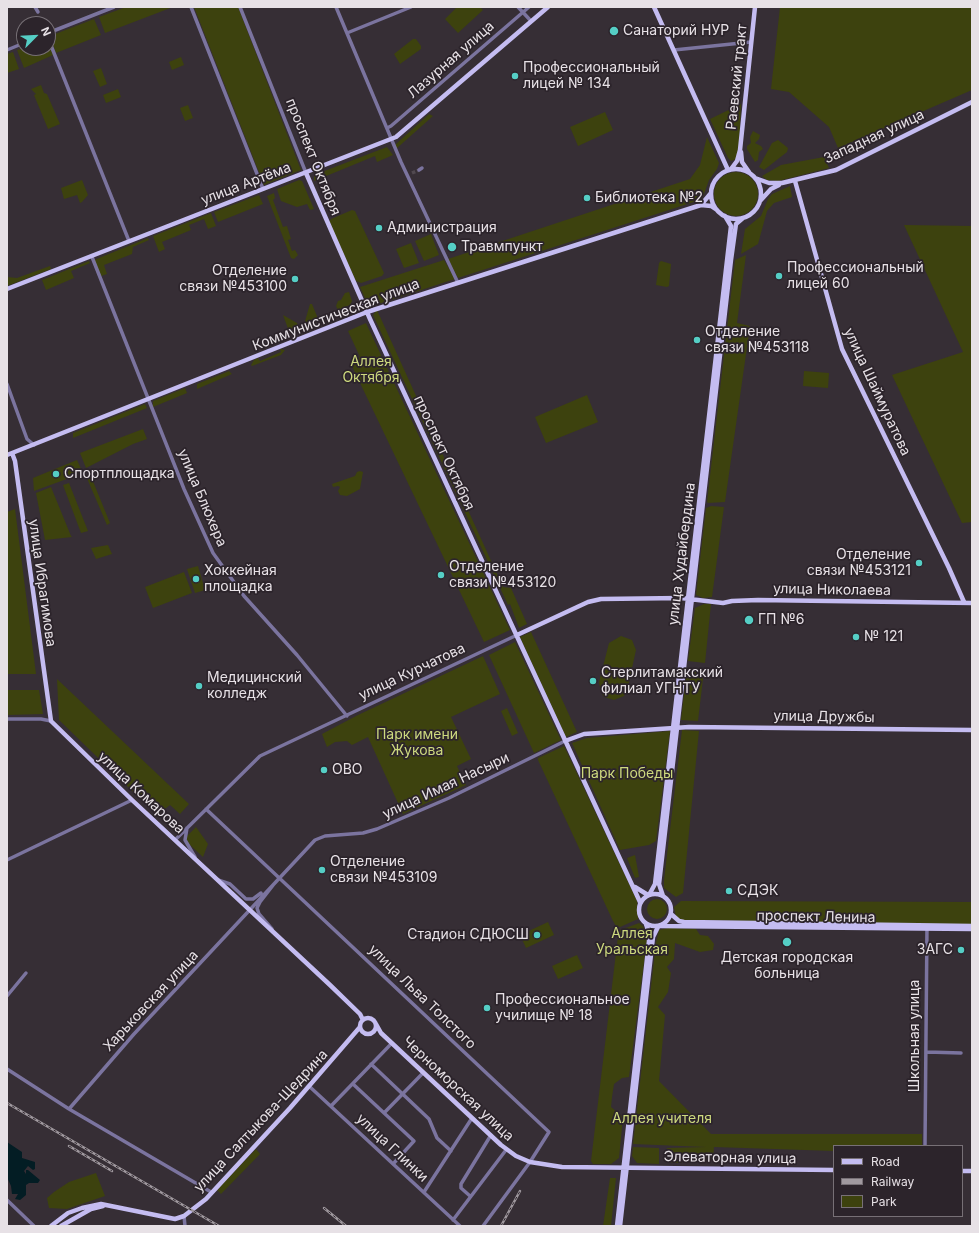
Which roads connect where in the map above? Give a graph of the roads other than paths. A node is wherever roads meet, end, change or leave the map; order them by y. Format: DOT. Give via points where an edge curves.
graph roads {
  1 [pos="35,7"];
  2 [pos="114,7"];
  3 [pos="191,7"];
  4 [pos="240,7"];
  5 [pos="336,7"];
  6 [pos="411,7"];
  7 [pos="518,7"];
  8 [pos="529,7"];
  9 [pos="548,7"];
  10 [pos="654,7"];
  11 [pos="755,7"];
  12 [pos="38,12"];
  13 [pos="523,12"];
  14 [pos="532,21"];
  15 [pos="56,30"];
  16 [pos="347,33"];
  17 [pos="751,42"];
  18 [pos="674,50"];
  19 [pos="55,56"];
  20 [pos="972,102"];
  21 [pos="387,128"];
  22 [pos="392,140"];
  23 [pos="740,150"];
  24 [pos="730,169"];
  25 [pos="306,173"];
  26 [pos="412,173"];
  27 [pos="751,174"];
  28 [pos="407,175"];
  29 [pos="755,178"];
  30 [pos="795,180"];
  31 [pos="782,183"];
  32 [pos="263,189"];
  33 [pos="711,193"];
  34 [pos="760,202"];
  35 [pos="701,205"];
  36 [pos="717,210"];
  37 [pos="725,216"];
  38 [pos="742,218"];
  39 [pos="129,241"];
  40 [pos="92,257"];
  41 [pos="458,283"];
  42 [pos="7,289"];
  43 [pos="367,312"];
  44 [pos="7,384"];
  45 [pos="149,399"];
  46 [pos="27,439"];
  47 [pos="34,445"];
  48 [pos="22,450"];
  49 [pos="9,454"];
  50 [pos="15,461"];
  51 [pos="690,599"];
  52 [pos="964,602"];
  53 [pos="972,602"];
  54 [pos="517,635"];
  55 [pos="347,716"];
  56 [pos="7,719"];
  57 [pos="51,721"];
  58 [pos="675,728"];
  59 [pos="972,730"];
  60 [pos="565,741"];
  61 [pos="132,800"];
  62 [pos="206,809"];
  63 [pos="188,826"];
  64 [pos="175,840"];
  65 [pos="196,859"];
  66 [pos="7,860"];
  67 [pos="280,877"];
  68 [pos="218,879"];
  69 [pos="276,881"];
  70 [pos="634,886"];
  71 [pos="649,895"];
  72 [pos="663,896"];
  73 [pos="640,902"];
  74 [pos="249,909"];
  75 [pos="671,914"];
  76 [pos="646,924"];
  77 [pos="659,926"];
  78 [pos="972,926"];
  79 [pos="927,927"];
  80 [pos="972,929"];
  81 [pos="275,933"];
  82 [pos="651,941"];
  83 [pos="26,973"];
  84 [pos="7,996"];
  85 [pos="360,1014"];
  86 [pos="371,1018"];
  87 [pos="363,1020"];
  88 [pos="376,1024"];
  89 [pos="360,1027"];
  90 [pos="363,1033"];
  91 [pos="373,1033"];
  92 [pos="381,1033"];
  93 [pos="356,1034"];
  94 [pos="392,1043"];
  95 [pos="927,1052"];
  96 [pos="960,1053"];
  97 [pos="371,1064"];
  98 [pos="7,1069"];
  99 [pos="423,1073"];
  100 [pos="353,1084"];
  101 [pos="310,1087"];
  102 [pos="403,1094"];
  103 [pos="332,1106"];
  104 [pos="69,1109"];
  105 [pos="384,1113"];
  106 [pos="472,1118"];
  107 [pos="491,1135"];
  108 [pos="925,1145"];
  109 [pos="506,1150"];
  110 [pos="451,1151"];
  111 [pos="530,1162"];
  112 [pos="393,1164"];
  113 [pos="624,1168"];
  114 [pos="833,1170"];
  115 [pos="211,1192"];
  116 [pos="424,1192"];
  117 [pos="470,1196"];
  118 [pos="7,1200"];
  119 [pos="109,1205"];
  120 [pos="184,1216"];
  121 [pos="453,1220"];
  122 [pos="34,1226"];
  123 [pos="51,1226"];
  124 [pos="61,1226"];
  125 [pos="185,1226"];
  126 [pos="460,1226"];
  127 [pos="483,1226"];
  128 [pos="616,1226"];
  129 [pos="620,1226"];
  1 -- 12 [label="street"];
  2 -- 15 [label="street"];
  3 -- 32 [label="street"];
  4 -- 25 [label="street, проспект Октября"];
  5 -- 16 [label="street"];
  6 -- 16 [label="street"];
  7 -- 13 [label="street"];
  8 -- 13 [label="street, Лазурная улица"];
  9 -- 14 [label="main road, улица Артёма"];
  10 -- 18 [label="main road"];
  11 -- 17 [label="main road, Раевский тракт"];
  13 -- 14 [label="street"];
  13 -- 21 [label="street, Лазурная улица"];
  14 -- 22 [label="main road, улица Артёма" via="406,131"];
  16 -- 21 [label="street"];
  17 -- 18 [label="street"];
  17 -- 23 [label="main road, Раевский тракт"];
  18 -- 24 [label="main road"];
  19 -- 39 [label="street"];
  20 -- 30 [label="main road, Западная улица" via="836,170"];
  21 -- 22 [label="street"];
  22 -- 25 [label="main road, улица Артёма"];
  22 -- 28 [label="street"];
  23 -- 24 [label="main road, Раевский тракт" via="737,161"];
  23 -- 27 [label="main road, Раевский тракт" via="742,162"];
  24 -- 27 [label="main road" via="744,170"];
  24 -- 33 [label="main road" via="718,177"];
  25 -- 32 [label="main road, улица Артёма"];
  25 -- 43 [label="main road, проспект Октября"];
  26 -- 28 [label="street"];
  27 -- 29 [label="main road"];
  28 -- 41 [label="street"];
  29 -- 31 [label="main road, Западная улица" via="769,183"];
  29 -- 34 [label="main road" via="761,190"];
  30 -- 31 [label="main road, Западная улица"];
  30 -- 52 [label="main road, улица Шаймуратова" via="842,350"];
  31 -- 34 [label="main road, Западная улица"];
  32 -- 39 [label="main road, улица Артёма"];
  33 -- 35 [label="main road"];
  33 -- 36 [label="main road"];
  34 -- 38 [label="main road" via="753,212"];
  35 -- 36 [label="main road" via="711,206"];
  35 -- 41 [label="main road, Коммунистическая улица"];
  36 -- 37 [label="main road"];
  37 -- 38 [label="main road"];
  37 -- 51 [label="main road, улица Худайбердина" via="731,226"];
  38 -- 51 [label="main road, улица Худайбердина" via="736,224 731,260"];
  39 -- 40 [label="main road, улица Артёма"];
  40 -- 42 [label="main road, улица Артёма"];
  40 -- 45 [label="street, улица Блюхера"];
  41 -- 43 [label="main road, Коммунистическая улица"];
  43 -- 45 [label="main road, Коммунистическая улица"];
  43 -- 54 [label="main road, проспект Октября"];
  44 -- 46 [label="street"];
  45 -- 47 [label="main road, Коммунистическая улица"];
  45 -- 55 [label="street, улица Блюхера" via="184,489 219,564"];
  46 -- 47 [label="street"];
  46 -- 48 [label="street"];
  47 -- 48 [label="main road, Коммунистическая улица"];
  48 -- 49 [label="main road, Коммунистическая улица"];
  48 -- 50 [label="main road"];
  49 -- 50 [label="main road, улица Ибрагимова"];
  50 -- 57 [label="main road, улица Ибрагимова"];
  51 -- 52 [label="main road, улица Николаева" via="723,603 758,600"];
  51 -- 54 [label="main road, улица Курчатова" via="595,600"];
  51 -- 58 [label="main road, улица Худайбердина"];
  52 -- 53 [label="main road, улица Николаева"];
  54 -- 55 [label="street, улица Курчатова"];
  54 -- 60 [label="main road, проспект Октября"];
  55 -- 62 [label="street, улица Курчатова" via="260,756"];
  56 -- 57 [label="street"];
  57 -- 61 [label="main road, улица Комарова"];
  58 -- 59 [label="main road, улица Дружбы"];
  58 -- 60 [label="main road, улица Имая Насыри" via="584,734"];
  58 -- 71 [label="main road, улица Худайбердина" via="655,884"];
  58 -- 72 [label="main road, улица Худайбердина" via="659,884"];
  60 -- 67 [label="street, улица Имая Насыри" via="449,798 377,829 317,839"];
  60 -- 70 [label="main road, проспект Октября"];
  61 -- 64 [label="main road, улица Комарова"];
  61 -- 66 [label="street"];
  62 -- 63 [label="street, улица Курчатова"];
  62 -- 67 [label="street, улица Льва Толстого"];
  63 -- 64 [label="street, улица Курчатова"];
  63 -- 65 [label="street" via="185,840"];
  64 -- 65 [label="main road, улица Комарова"];
  65 -- 68 [label="main road, улица Комарова"];
  67 -- 69 [label="street, улица Имая Насыри"];
  67 -- 111 [label="street, улица Льва Толстого" via="549,1132"];
  68 -- 69 [label="street" via="230,884 244,898 250,899 255,898"];
  68 -- 74 [label="main road, улица Комарова"];
  69 -- 74 [label="street, улица Имая Насыри"];
  69 -- 81 [label="street" via="257,908"];
  70 -- 71 [label="main road"];
  70 -- 73 [label="main road, проспект Октября"];
  71 -- 72 [label="main road"];
  71 -- 73 [label="main road"];
  72 -- 75 [label="main road" via="670,904"];
  73 -- 76 [label="main road" via="640,917"];
  74 -- 81 [label="main road"];
  74 -- 104 [label="street, Харьковская улица" via="129,1039"];
  75 -- 77 [label="main road" via="667,922"];
  75 -- 79 [label="main road, проспект Ленина" via="684,922"];
  76 -- 77 [label="main road"];
  76 -- 82 [label="main road"];
  77 -- 79 [label="main road, проспект Ленина"];
  77 -- 82 [label="main road"];
  78 -- 79 [label="main road, проспект Ленина"];
  79 -- 80 [label="main road, проспект Ленина"];
  79 -- 95 [label="street, Школьная улица"];
  81 -- 85 [label="main road"];
  82 -- 113 [label="main road"];
  83 -- 84 [label="street"];
  85 -- 86 [label="main road"];
  85 -- 87 [label="main road"];
  86 -- 87 [label="main road"];
  86 -- 88 [label="main road"];
  87 -- 89 [label="main road"];
  88 -- 91 [label="main road"];
  88 -- 92 [label="main road, Черноморская улица"];
  89 -- 90 [label="main road"];
  89 -- 93 [label="main road, улица Салтыкова-Щедрина"];
  90 -- 91 [label="main road"];
  90 -- 93 [label="main road"];
  91 -- 92 [label="main road"];
  92 -- 94 [label="main road, Черноморская улица"];
  93 -- 101 [label="main road, улица Салтыкова-Щедрина"];
  94 -- 97 [label="street"];
  94 -- 99 [label="main road, Черноморская улица"];
  95 -- 96 [label="street"];
  95 -- 108 [label="street, Школьная улица"];
  97 -- 100 [label="street"];
  97 -- 102 [label="street"];
  98 -- 104 [label="street"];
  99 -- 102 [label="street"];
  99 -- 106 [label="main road, Черноморская улица"];
  100 -- 103 [label="street"];
  100 -- 105 [label="street"];
  101 -- 103 [label="street, улица Глинки"];
  101 -- 115 [label="main road, улица Салтыкова-Щедрина"];
  102 -- 105 [label="street"];
  102 -- 110 [label="street" via="429,1119 437,1138"];
  103 -- 112 [label="street, улица Глинки"];
  104 -- 115 [label="street"];
  105 -- 112 [label="street" via="414,1141"];
  106 -- 107 [label="main road, Черноморская улица"];
  106 -- 110 [label="street"];
  107 -- 109 [label="main road, Черноморская улица"];
  107 -- 117 [label="street" via="461,1184 461,1188"];
  109 -- 111 [label="main road, Черноморская улица"];
  109 -- 117 [label="street"];
  110 -- 116 [label="street"];
  111 -- 113 [label="main road, Черноморская улица" via="558,1167"];
  111 -- 127 [label="street"];
  112 -- 116 [label="street, улица Глинки"];
  113 -- 114 [label="main road, Элеваторная улица"];
  113 -- 128 [label="main road"];
  113 -- 129 [label="main road"];
  115 -- 120 [label="main road, улица Салтыкова-Щедрина"];
  116 -- 121 [label="street, улица Глинки"];
  117 -- 121 [label="street"];
  118 -- 122 [label="street"];
  119 -- 120 [label="main road" via="175,1219"];
  119 -- 123 [label="main road" via="95,1204 68,1213"];
  119 -- 124 [label="main road" via="91,1209"];
  120 -- 125 [label="street"];
  121 -- 126 [label="street, улица Глинки"];
}
